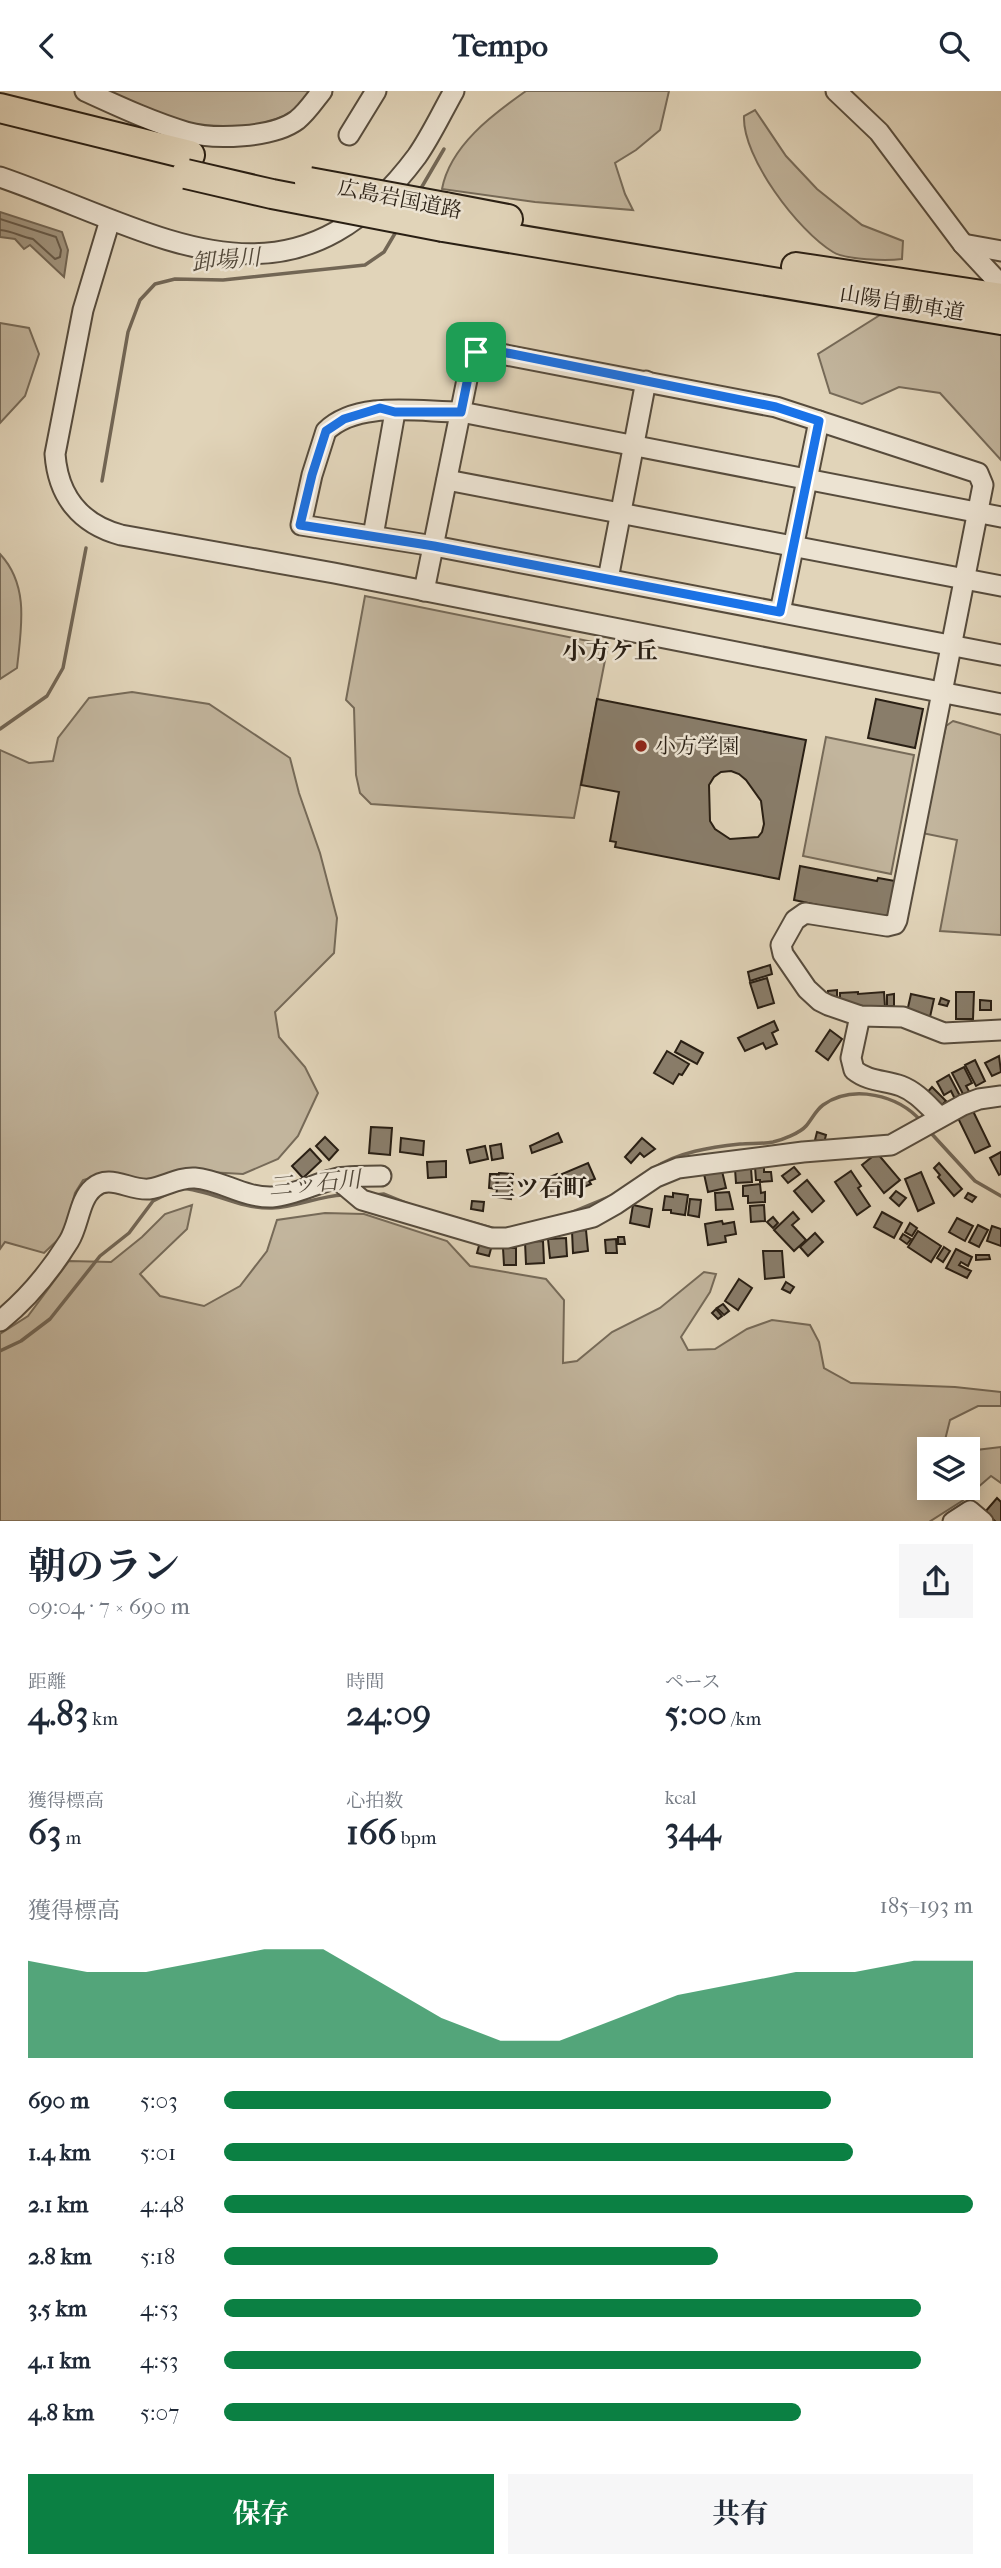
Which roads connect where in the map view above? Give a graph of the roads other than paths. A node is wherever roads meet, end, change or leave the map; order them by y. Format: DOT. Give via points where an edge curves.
graph roads {
  1 [pos="85,91"];
  2 [pos="322,91"];
  3 [pos="376,91"];
  4 [pos="454,91"];
  5 [pos="836,91"];
  6 [pos="109,97"];
  7 [pos="0,106"];
  8 [pos="0,127"];
  9 [pos="349,135"];
  10 [pos="188,165"];
  11 [pos="0,177"];
  12 [pos="110,220"];
  13 [pos="963,244"];
  14 [pos="1001,251"];
  15 [pos="811,276"];
  16 [pos="1001,285"];
  17 [pos="1001,298"];
  18 [pos="1001,320"];
  19 [pos="646,381"];
  20 [pos="395,412"];
  21 [pos="461,412"];
  22 [pos="819,421"];
  23 [pos="634,446"];
  24 [pos="807,479"];
  25 [pos="447,480"];
  26 [pos="977,512"];
  27 [pos="621,513"];
  28 [pos="1001,517"];
  29 [pos="373,536"];
  30 [pos="434,546"];
  31 [pos="793,546"];
  32 [pos="608,579"];
  33 [pos="964,579"];
  34 [pos="1001,586"];
  35 [pos="425,591"];
  36 [pos="780,612"];
  37 [pos="951,646"];
  38 [pos="1001,656"];
  39 [pos="942,692"];
  40 [pos="1001,703"];
  41 [pos="860,1016"];
  42 [pos="1001,1030"];
  43 [pos="1001,1096"];
  44 [pos="938,1118"];
  45 [pos="381,1176"];
  46 [pos="339,1181"];
  47 [pos="0,1321"];
  48 [pos="953,1521"];
  49 [pos="984,1521"];
  1 -- 6 [label="street"];
  2 -- 6 [label="street" via="295,121 245,137 189,133"];
  3 -- 9 [label="street"];
  4 -- 12 [label="street" via="418,154 381,199 339,232 306,245 274,253 210,252"];
  5 -- 13 [label="street" via="880,132"];
  7 -- 10 [label="highway, 広島岩国道路"];
  8 -- 10 [label="highway, 広島岩国道路"];
  10 -- 15 [label="highway, 広島岩国道路, bridge" via="273,175 444,218"];
  11 -- 12 [label="street"];
  12 -- 35 [label="street" via="83,310 56,440 56,468 73,507 94,525 121,535"];
  13 -- 14 [label="street"];
  13 -- 16 [label="street"];
  15 -- 17 [label="highway, 山陽自動車道"];
  15 -- 18 [label="highway, 山陽自動車道" via="856,296"];
  19 -- 21 [label="street" via="482,349 472,358"];
  19 -- 22 [label="street" via="776,407"];
  19 -- 23 [label="street"];
  20 -- 21 [label="street"];
  20 -- 29 [label="street"];
  20 -- 29 [label="street" via="380,408 363,412 326,431 300,525"];
  21 -- 23 [label="street"];
  21 -- 25 [label="street"];
  22 -- 24 [label="street"];
  22 -- 26 [label="street" via="978,473 983,485"];
  23 -- 24 [label="street"];
  23 -- 27 [label="street"];
  24 -- 26 [label="street"];
  24 -- 31 [label="street"];
  25 -- 27 [label="street"];
  25 -- 30 [label="street"];
  26 -- 28 [label="street"];
  26 -- 33 [label="street"];
  27 -- 31 [label="street"];
  27 -- 32 [label="street"];
  29 -- 30 [label="street"];
  30 -- 32 [label="street"];
  30 -- 35 [label="street"];
  31 -- 33 [label="street"];
  31 -- 36 [label="street"];
  32 -- 36 [label="street"];
  33 -- 34 [label="street"];
  33 -- 37 [label="street"];
  35 -- 39 [label="street"];
  36 -- 37 [label="street"];
  37 -- 38 [label="street"];
  37 -- 39 [label="street"];
  39 -- 40 [label="street"];
  39 -- 41 [label="street" via="895,923 887,926 805,913 795,920 781,945 813,996"];
  41 -- 42 [label="street" via="903,1017 944,1033"];
  41 -- 44 [label="street" via="851,1058 854,1070 909,1090"];
  43 -- 44 [label="street" via="979,1099"];
  44 -- 46 [label="street" via="891,1145 678,1168 593,1217 508,1238 491,1238 362,1200"];
  45 -- 46 [label="street"];
  46 -- 47 [label="street" via="270,1197 193,1178 147,1189 109,1181 94,1187 70,1240 19,1306"];
  48 -- 49 [label="street" via="970,1511"];
}
